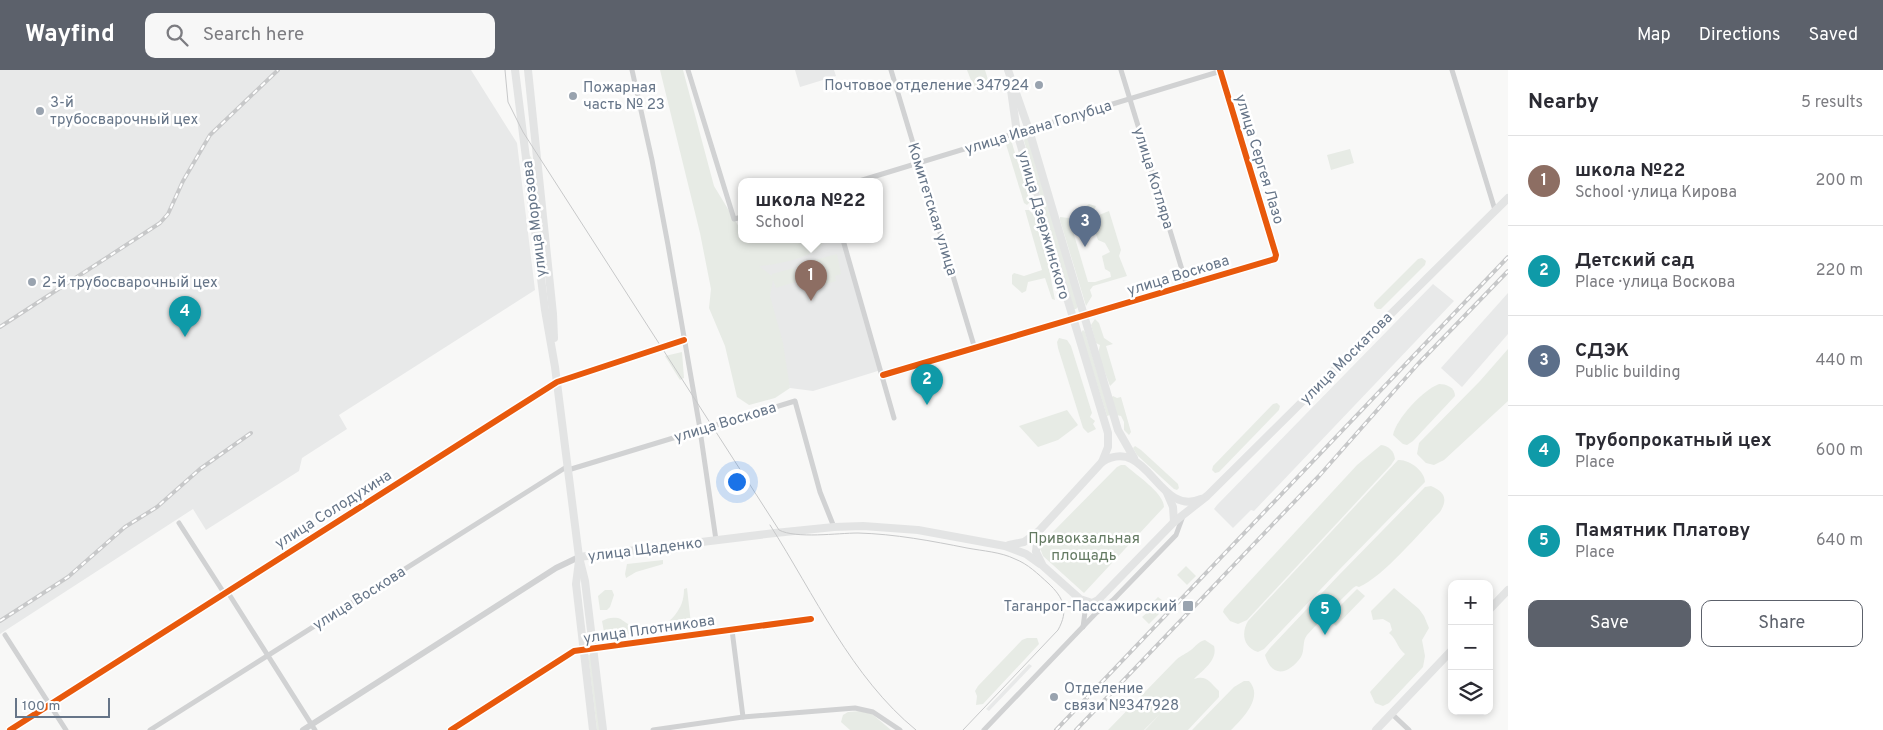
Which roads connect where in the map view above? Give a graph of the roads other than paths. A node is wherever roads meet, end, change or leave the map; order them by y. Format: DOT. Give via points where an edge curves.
graph roads {
  1 [pos="516,70"];
  2 [pos="528,70"];
  3 [pos="632,70"];
  4 [pos="688,70"];
  5 [pos="891,70"];
  6 [pos="1121,70"];
  7 [pos="1220,70"];
  8 [pos="1452,70"];
  9 [pos="1008,71"];
  10 [pos="529,80"];
  11 [pos="517,82"];
  12 [pos="1130,99"];
  13 [pos="1029,130"];
  14 [pos="1017,133"];
  15 [pos="919,163"];
  16 [pos="869,178"];
  17 [pos="1508,198"];
  18 [pos="1495,210"];
  19 [pos="738,218"];
  20 [pos="845,243"];
  21 [pos="1276,255"];
  22 [pos="1187,286"];
  23 [pos="1085,316"];
  24 [pos="1072,320"];
  25 [pos="684,340"];
  26 [pos="975,348"];
  27 [pos="555,367"];
  28 [pos="883,375"];
  29 [pos="557,382"];
  30 [pos="894,418"];
  31 [pos="700,429"];
  32 [pos="1134,458"];
  33 [pos="1102,462"];
  34 [pos="568,468"];
  35 [pos="1166,491"];
  36 [pos="1208,496"];
  37 [pos="1183,516"];
  38 [pos="1174,522"];
  39 [pos="179,524"];
  40 [pos="834,527"];
  41 [pos="1038,532"];
  42 [pos="1176,536"];
  43 [pos="716,540"];
  44 [pos="1005,546"];
  45 [pos="579,557"];
  46 [pos="1044,566"];
  47 [pos="1508,590"];
  48 [pos="226,592"];
  49 [pos="1080,599"];
  50 [pos="1098,600"];
  51 [pos="1493,606"];
  52 [pos="1096,613"];
  53 [pos="811,619"];
  54 [pos="1083,627"];
  55 [pos="732,630"];
  56 [pos="6,635"];
  57 [pos="594,648"];
  58 [pos="584,650"];
  59 [pos="1448,654"];
  60 [pos="268,655"];
  61 [pos="50,705"];
  62 [pos="1392,714"];
  63 [pos="743,717"];
  64 [pos="313,727"];
  65 [pos="10,730"];
  66 [pos="66,730"];
  67 [pos="150,730"];
  68 [pos="303,730"];
  69 [pos="451,730"];
  70 [pos="593,730"];
  71 [pos="603,730"];
  72 [pos="653,730"];
  73 [pos="900,730"];
  74 [pos="984,730"];
  75 [pos="1376,730"];
  76 [pos="1409,730"];
  1 -- 11 [label="main road, улица Морозова"];
  2 -- 10 [label="main road, улица Морозова"];
  3 -- 25 [label="street" via="660,199"];
  4 -- 19 [label="street" via="734,220"];
  5 -- 15 [label="street, Комитетская улица"];
  6 -- 12 [label="street, улица Котляра"];
  7 -- 12 [label="street, улица Ивана Голубца"];
  7 -- 21 [label="street, улица Сергея Лазо"];
  8 -- 18 [label="street"];
  9 -- 13 [label="main road, улица Дзержинского"];
  9 -- 14 [label="main road, улица Дзержинского"];
  10 -- 11 [label="main road"];
  10 -- 27 [label="main road, улица Морозова" via="553,314"];
  11 -- 27 [label="main road, улица Морозова"];
  12 -- 13 [label="street, улица Ивана Голубца"];
  12 -- 22 [label="street, улица Котляра"];
  13 -- 14 [label="street, улица Ивана Голубца"];
  13 -- 23 [label="main road, улица Дзержинского"];
  14 -- 15 [label="street, улица Ивана Голубца"];
  14 -- 24 [label="main road, улица Дзержинского"];
  15 -- 16 [label="street, улица Ивана Голубца"];
  15 -- 26 [label="street, Комитетская улица"];
  17 -- 18 [label="main road, улица Москатова"];
  18 -- 36 [label="main road, улица Москатова"];
  20 -- 28 [label="street"];
  21 -- 22 [label="street, улица Воскова" via="1275,259"];
  22 -- 23 [label="street, улица Воскова"];
  23 -- 24 [label="street, улица Воскова"];
  23 -- 32 [label="main road, улица Дзержинского" via="1118,430"];
  24 -- 26 [label="street"];
  24 -- 33 [label="main road, улица Дзержинского" via="1108,433 1108,447"];
  25 -- 29 [label="street, улица Солодухина"];
  25 -- 31 [label="street"];
  26 -- 28 [label="street"];
  27 -- 29 [label="main road, улица Морозова"];
  28 -- 30 [label="street"];
  29 -- 34 [label="main road, улица Морозова"];
  29 -- 48 [label="street, улица Солодухина"];
  31 -- 34 [label="street, улица Воскова"];
  31 -- 40 [label="street, улица Воскова" via="795,401 820,492"];
  31 -- 43 [label="street"];
  32 -- 33 [label="main road" via="1123,455"];
  32 -- 35 [label="main road"];
  33 -- 41 [label="main road"];
  34 -- 45 [label="main road, улица Морозова"];
  34 -- 60 [label="street, улица Воскова"];
  35 -- 36 [label="main road" via="1186,502"];
  35 -- 38 [label="main road" via="1173,507"];
  36 -- 37 [label="main road, улица Москатова"];
  37 -- 38 [label="main road, улица Москатова"];
  37 -- 42 [label="street"];
  38 -- 42 [label="street"];
  38 -- 50 [label="main road, улица Москатова"];
  39 -- 48 [label="street"];
  40 -- 43 [label="main road, улица Щаденко"];
  40 -- 44 [label="main road, улица Щаденко" via="908,529"];
  41 -- 44 [label="main road, улица Щаденко" via="1024,542"];
  41 -- 46 [label="main road" via="1036,552"];
  42 -- 52 [label="street"];
  43 -- 45 [label="main road, улица Щаденко"];
  44 -- 46 [label="main road, улица Щаденко"];
  45 -- 57 [label="main road, улица Морозова"];
  45 -- 58 [label="main road, улица Морозова" via="576,584"];
  45 -- 64 [label="street, улица Щаденко" via="556,568"];
  46 -- 49 [label="main road"];
  47 -- 51 [label="main road"];
  48 -- 60 [label="street"];
  48 -- 61 [label="street, улица Солодухина"];
  49 -- 50 [label="main road" via="1092,603"];
  49 -- 54 [label="street" via="1085,612"];
  50 -- 52 [label="street"];
  52 -- 54 [label="street"];
  53 -- 55 [label="street, улица Плотникова"];
  54 -- 74 [label="street"];
  55 -- 57 [label="street, улица Плотникова"];
  55 -- 63 [label="street"];
  56 -- 61 [label="street"];
  57 -- 58 [label="street, улица Плотникова"];
  57 -- 71 [label="main road, улица Морозова"];
  58 -- 69 [label="street, улица Плотникова" via="574,651"];
  58 -- 70 [label="main road, улица Морозова"];
  59 -- 62 [label="main road"];
  60 -- 64 [label="street"];
  60 -- 67 [label="street, улица Воскова"];
  61 -- 65 [label="street, улица Солодухина"];
  61 -- 66 [label="street"];
  62 -- 75 [label="main road"];
  62 -- 76 [label="street"];
  63 -- 72 [label="street"];
  63 -- 73 [label="street" via="855,708 873,712"];
  64 -- 68 [label="street, улица Щаденко"];
}
